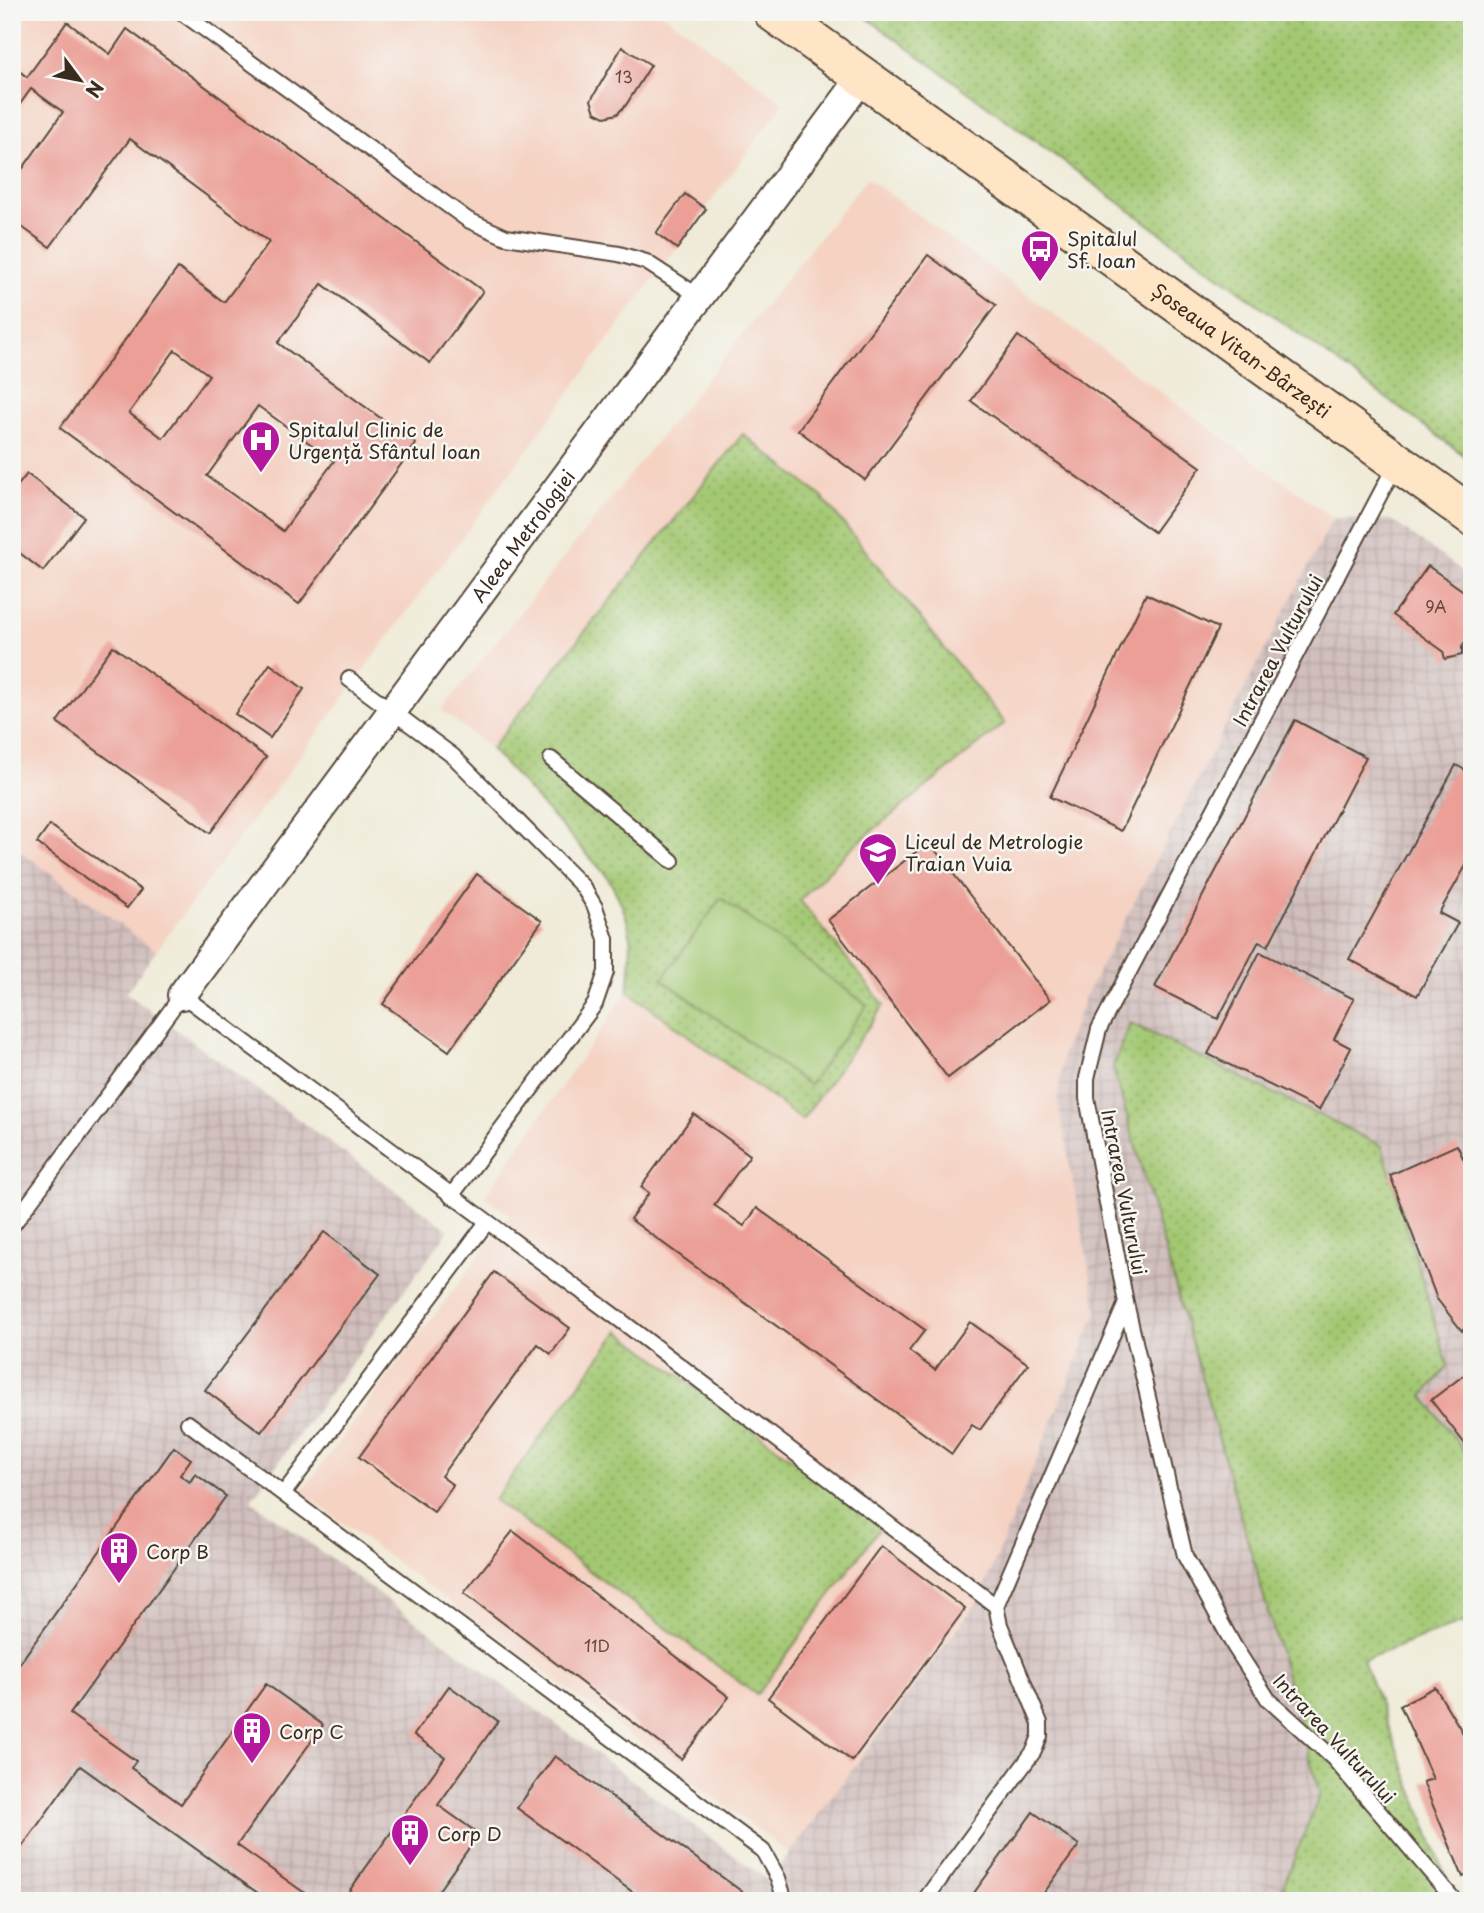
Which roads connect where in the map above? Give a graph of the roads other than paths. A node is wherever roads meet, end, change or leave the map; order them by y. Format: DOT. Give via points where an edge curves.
graph roads {
  1 [pos="181,12"];
  2 [pos="774,12"];
  3 [pos="863,76"];
  4 [pos="700,296"];
  5 [pos="1397,463"];
  6 [pos="1472,516"];
  7 [pos="349,679"];
  8 [pos="392,711"];
  9 [pos="551,759"];
  10 [pos="672,861"];
  11 [pos="182,995"];
  12 [pos="451,1196"];
  13 [pos="487,1222"];
  14 [pos="12,1226"];
  15 [pos="1126,1303"];
  16 [pos="188,1423"];
  17 [pos="284,1493"];
  18 [pos="996,1606"];
  19 [pos="785,1901"];
  20 [pos="924,1901"];
  21 [pos="1455,1901"];
  1 -- 4 [label="lane" via="468,220 506,237 646,262"];
  2 -- 3 [label="main road, Șoseaua Vitan-Bârzești"];
  3 -- 4 [label="street, Aleea Metrologiei"];
  3 -- 5 [label="main road, Șoseaua Vitan-Bârzești"];
  4 -- 8 [label="street, Aleea Metrologiei"];
  5 -- 6 [label="main road, Șoseaua Vitan-Bârzești"];
  5 -- 15 [label="lane, Intrarea Vulturului" via="1099,1029 1087,1098"];
  7 -- 8 [label="lane"];
  8 -- 11 [label="street, Aleea Metrologiei"];
  8 -- 12 [label="lane" via="453,756 583,887 606,939 606,972 586,1019"];
  9 -- 10 [label="lane"];
  11 -- 12 [label="lane"];
  11 -- 14 [label="lane"];
  12 -- 13 [label="lane"];
  13 -- 17 [label="lane"];
  13 -- 18 [label="lane"];
  15 -- 18 [label="lane"];
  15 -- 21 [label="lane, Intrarea Vulturului" via="1185,1556 1234,1646 1268,1699 1333,1758"];
  16 -- 17 [label="lane"];
  17 -- 19 [label="lane" via="763,1850"];
  18 -- 20 [label="lane" via="1040,1723 1040,1735 1034,1751"];
}
